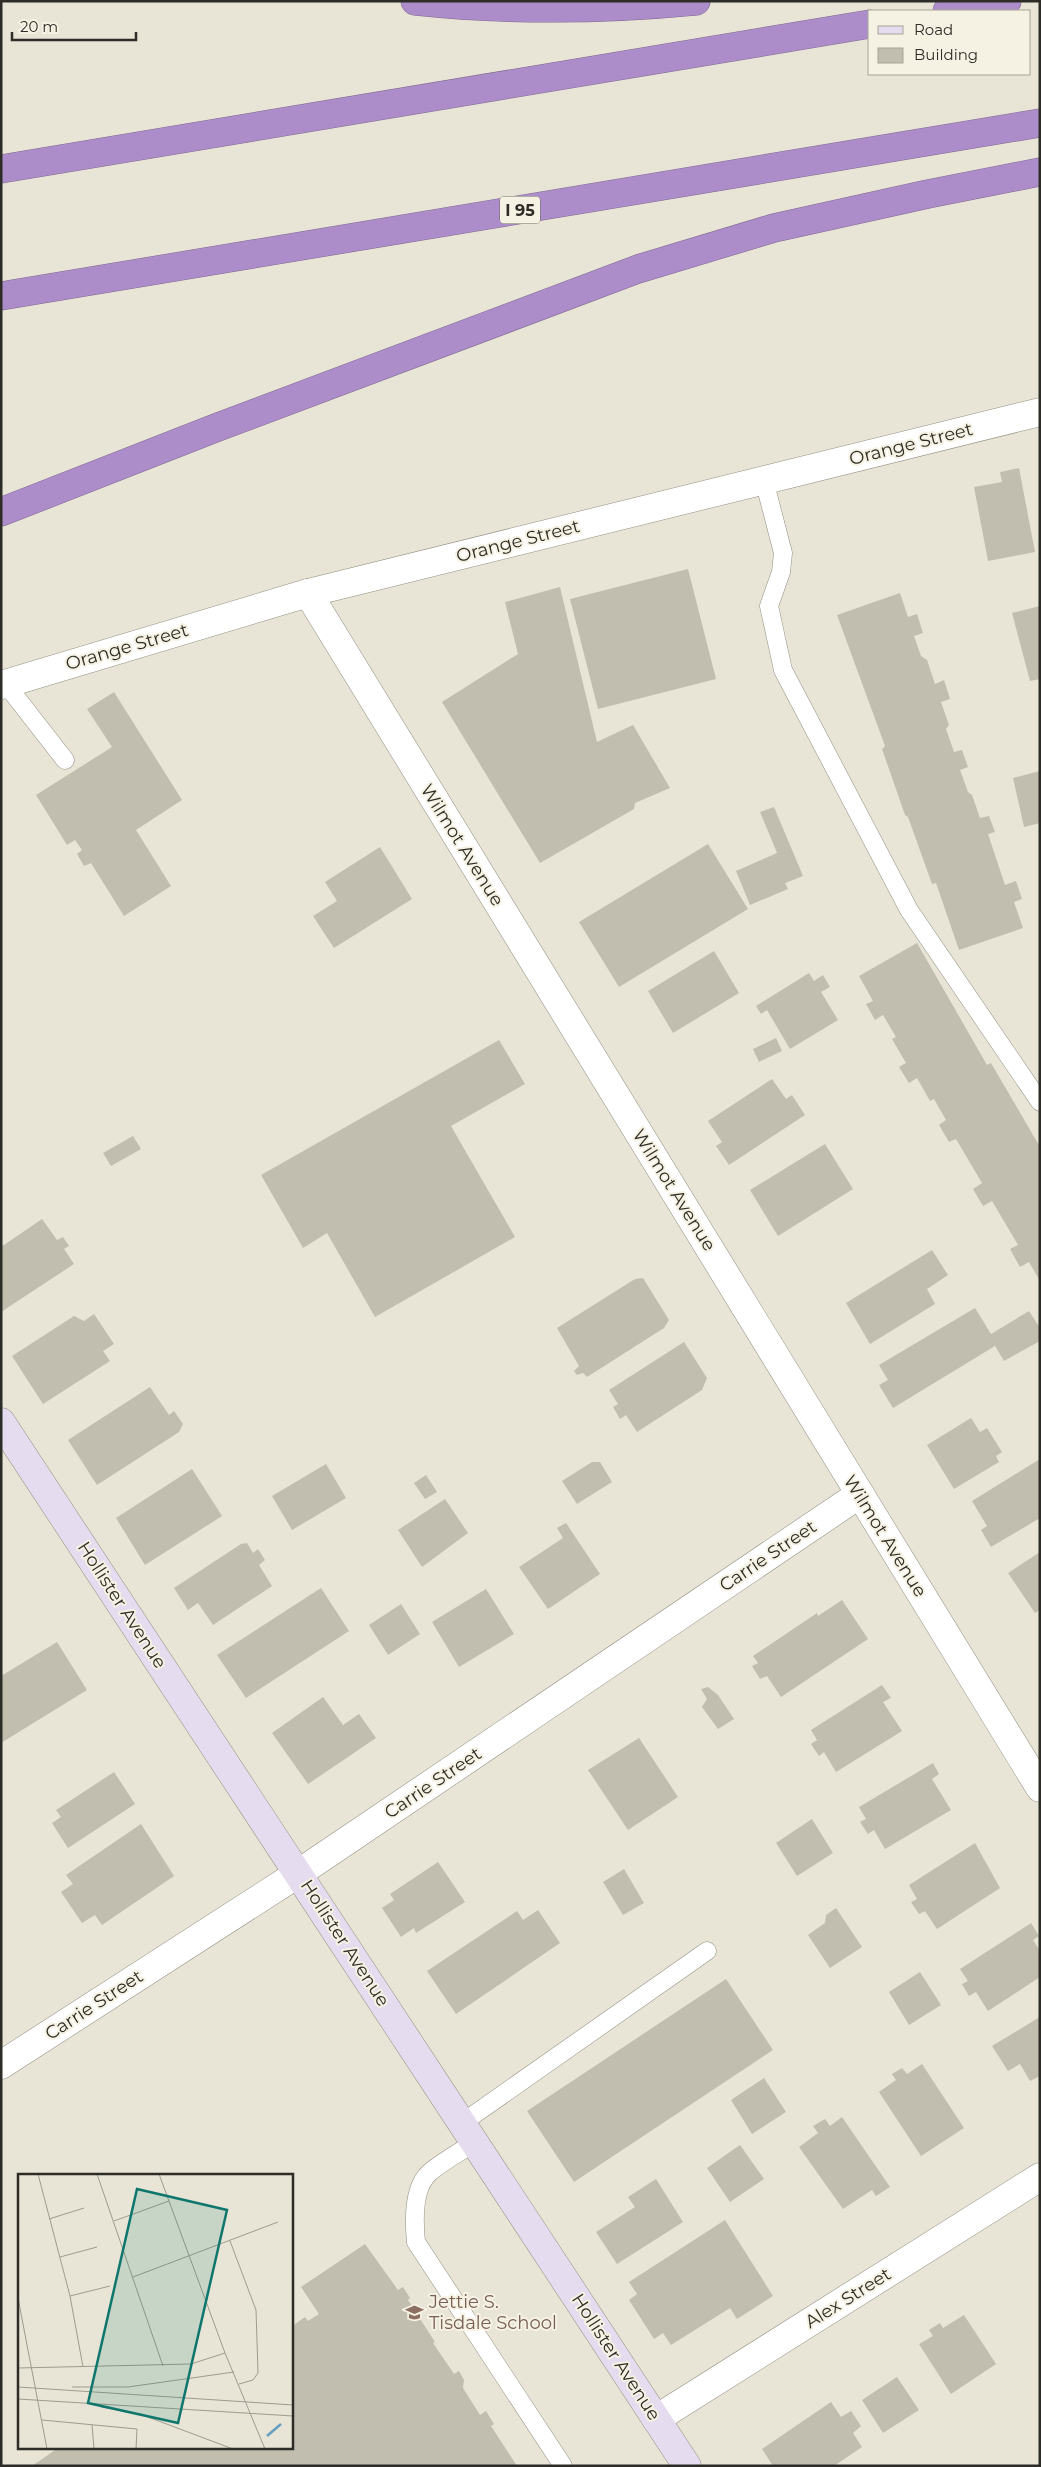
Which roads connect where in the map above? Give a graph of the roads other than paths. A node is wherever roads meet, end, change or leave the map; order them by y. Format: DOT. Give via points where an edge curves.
graph roads {
  1 [pos="415,1"];
  2 [pos="696,1"];
  3 [pos="1007,1"];
  4 [pos="953,10"];
  5 [pos="868,24"];
  6 [pos="1040,123"];
  7 [pos="1,169"];
  8 [pos="1040,172"];
  9 [pos="1,296"];
  10 [pos="1040,412"];
  11 [pos="764,480"];
  12 [pos="1,512"];
  13 [pos="308,593"];
  14 [pos="3,684"];
  15 [pos="65,760"];
  16 [pos="1040,1102"];
  17 [pos="1,1422"];
  18 [pos="860,1494"];
  19 [pos="1040,1788"];
  20 [pos="299,1873"];
  21 [pos="707,1951"];
  22 [pos="1,2064"];
  23 [pos="469,2133"];
  24 [pos="1040,2177"];
  25 [pos="656,2419"];
  26 [pos="563,2466"];
  27 [pos="687,2466"];
  1 -- 2 [label="highway" via="571,9"];
  3 -- 4 [label="highway"];
  5 -- 7 [label="highway"];
  6 -- 9 [label="highway, I 95"];
  8 -- 12 [label="highway" via="774,228 638,269"];
  10 -- 11 [label="street, Orange Street"];
  11 -- 13 [label="street, Orange Street"];
  11 -- 16 [label="lane" via="783,553 781,572 769,606 783,670 909,910"];
  13 -- 14 [label="street, Orange Street"];
  13 -- 18 [label="street, Wilmot Avenue"];
  14 -- 15 [label="lane"];
  17 -- 20 [label="main road, Hollister Avenue"];
  18 -- 19 [label="street, Wilmot Avenue"];
  18 -- 20 [label="street, Carrie Street"];
  20 -- 22 [label="street, Carrie Street"];
  20 -- 23 [label="main road, Hollister Avenue"];
  21 -- 23 [label="lane"];
  23 -- 25 [label="main road, Hollister Avenue"];
  23 -- 26 [label="lane" via="428,2174 414,2219 416,2242"];
  24 -- 25 [label="street, Alex Street"];
  25 -- 27 [label="main road, Hollister Avenue"];
}
